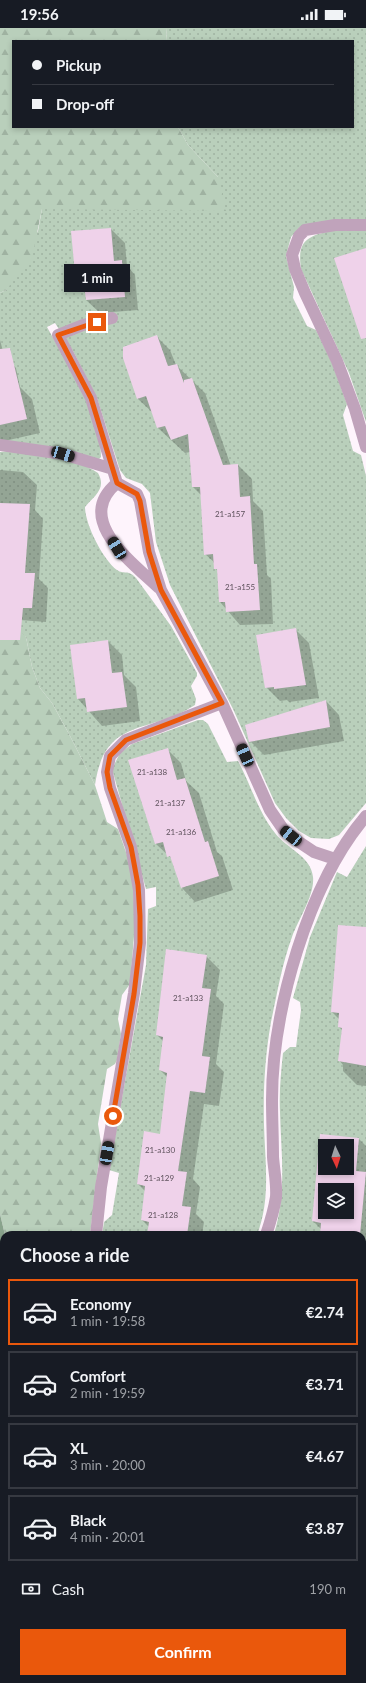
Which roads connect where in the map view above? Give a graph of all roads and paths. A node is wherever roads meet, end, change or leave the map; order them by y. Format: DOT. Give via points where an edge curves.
graph roads {
  1 [pos="366,225"];
  2 [pos="112,318"];
  3 [pos="0,445"];
  4 [pos="366,447"];
  5 [pos="113,469"];
  6 [pos="117,483"];
  7 [pos="161,590"];
  8 [pos="222,703"];
  9 [pos="366,816"];
  10 [pos="336,859"];
  11 [pos="96,1231"];
  12 [pos="267,1231"];
  1 -- 4 [label="lane" via="334,225 305,230 299,236 292,255 295,270 337,361"];
  2 -- 5 [label="lane" via="83,325 58,335 91,398"];
  3 -- 5 [label="lane" via="63,454"];
  5 -- 6 [label="lane"];
  6 -- 7 [label="lane" via="137,494 140,501 149,552"];
  6 -- 7 [label="lane" via="108,491 102,504 106,530 120,552"];
  7 -- 8 [label="lane"];
  8 -- 10 [label="lane" via="270,810 283,829 314,852"];
  8 -- 11 [label="lane" via="126,740 110,756 107,772 110,788 131,847 135,868 139,897 140,943 134,994 101,1187"];
  9 -- 10 [label="lane"];
  10 -- 12 [label="lane" via="313,906 283,1004 275,1054 272,1098 276,1197"];
}
